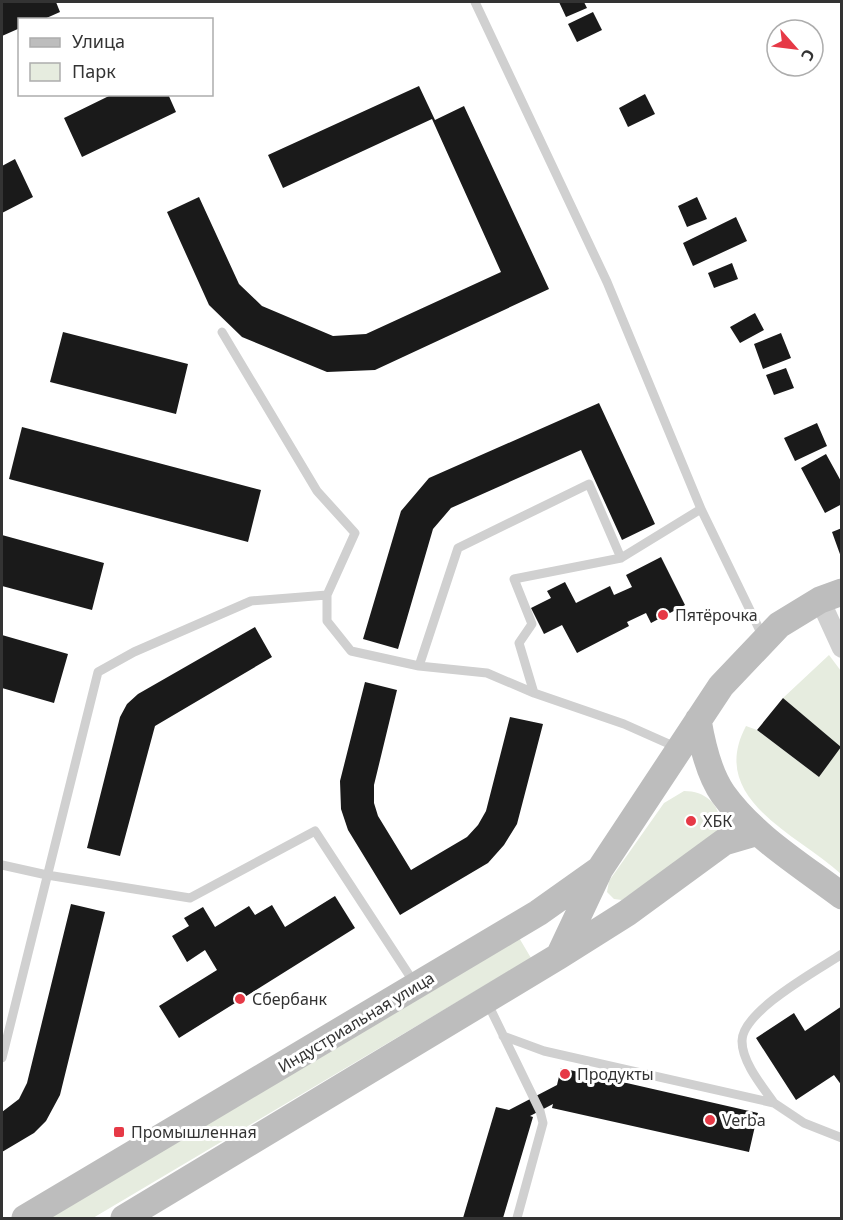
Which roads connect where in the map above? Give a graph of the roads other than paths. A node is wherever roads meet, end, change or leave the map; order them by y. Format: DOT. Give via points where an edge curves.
graph roads {
  1 [pos="475,2"];
  2 [pos="222,332"];
  3 [pos="701,509"];
  4 [pos="621,558"];
  5 [pos="327,595"];
  6 [pos="831,596"];
  7 [pos="764,639"];
  8 [pos="842,648"];
  9 [pos="419,666"];
  10 [pos="534,693"];
  11 [pos="698,720"];
  12 [pos="678,747"];
  13 [pos="758,832"];
  14 [pos="2,865"];
  15 [pos="600,869"];
  16 [pos="47,875"];
  17 [pos="842,896"];
  18 [pos="842,954"];
  19 [pos="560,956"];
  20 [pos="416,986"];
  21 [pos="486,1000"];
  22 [pos="503,1036"];
  23 [pos="2,1058"];
  24 [pos="774,1103"];
  25 [pos="842,1138"];
  26 [pos="129,1217"];
  27 [pos="25,1218"];
  28 [pos="517,1218"];
  1 -- 3 [label="lane" via="607,282"];
  2 -- 5 [label="lane" via="317,491 355,533"];
  3 -- 4 [label="lane"];
  3 -- 7 [label="lane"];
  4 -- 9 [label="lane" via="589,484 458,548"];
  4 -- 10 [label="lane" via="514,579 532,624 519,644"];
  5 -- 9 [label="lane" via="327,621 351,651"];
  5 -- 16 [label="lane" via="251,602 134,652 98,672"];
  6 -- 7 [label="main road" via="779,625"];
  6 -- 8 [label="street"];
  7 -- 11 [label="main road" via="721,686"];
  9 -- 10 [label="lane" via="487,673"];
  10 -- 12 [label="lane" via="624,724 686,751"];
  11 -- 12 [label="main road"];
  11 -- 13 [label="main road" via="707,758 723,793"];
  12 -- 15 [label="main road"];
  13 -- 17 [label="main road"];
  13 -- 19 [label="main road" via="724,842"];
  14 -- 16 [label="lane"];
  15 -- 19 [label="main road"];
  15 -- 20 [label="main road, Индустриальная улица" via="538,913"];
  16 -- 20 [label="lane" via="190,897 315,831"];
  16 -- 23 [label="lane"];
  18 -- 24 [label="lane" via="754,1015 744,1029 742,1042 747,1059"];
  19 -- 21 [label="main road"];
  20 -- 27 [label="main road, Индустриальная улица"];
  21 -- 22 [label="lane"];
  21 -- 26 [label="main road"];
  22 -- 24 [label="lane" via="543,1051"];
  22 -- 28 [label="lane" via="543,1123"];
  24 -- 25 [label="lane" via="804,1123"];
}
